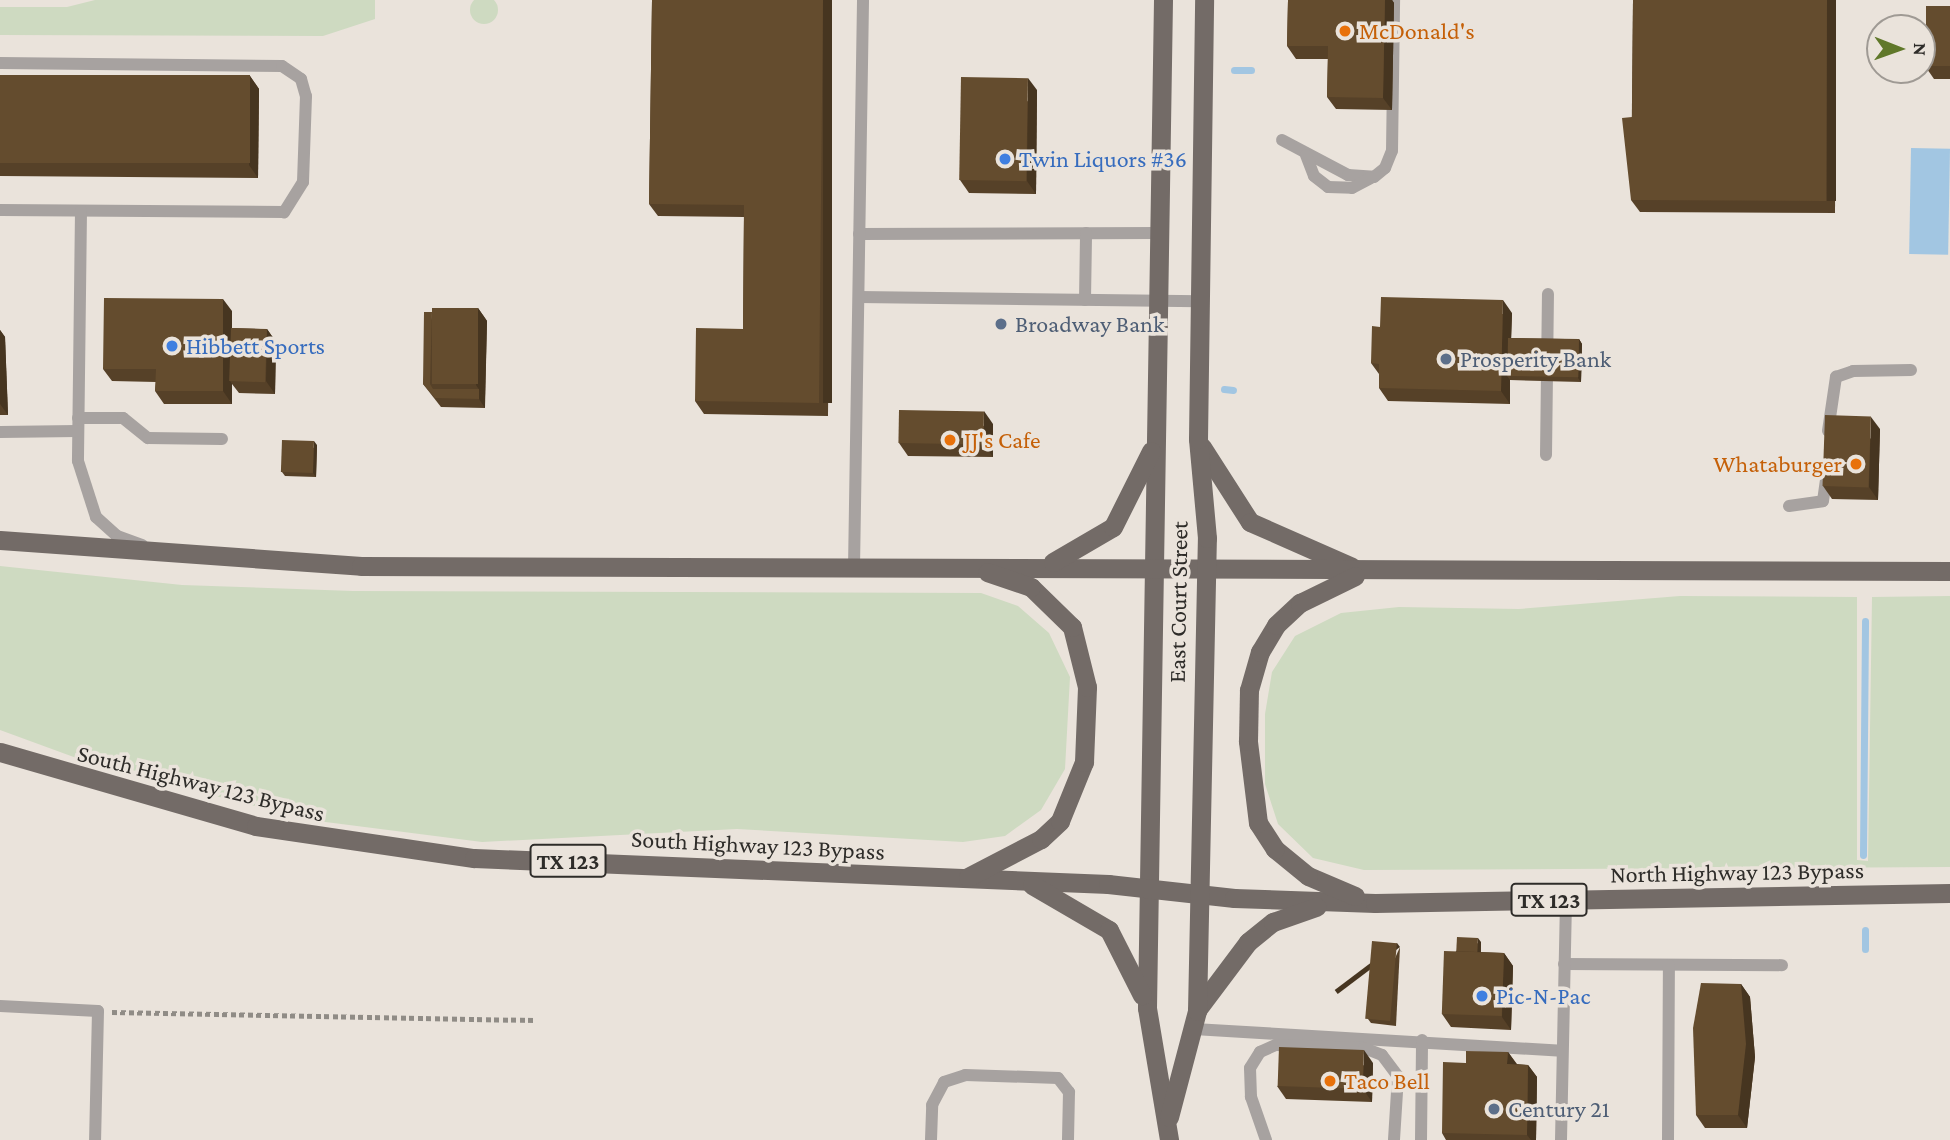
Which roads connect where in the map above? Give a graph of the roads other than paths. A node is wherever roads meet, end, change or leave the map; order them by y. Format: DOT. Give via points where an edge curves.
graph roads {
  1 [pos="863,0"];
  2 [pos="1163,0"];
  3 [pos="1204,0"];
  4 [pos="1394,0"];
  5 [pos="0,63"];
  6 [pos="1282,140"];
  7 [pos="1306,155"];
  8 [pos="1374,177"];
  9 [pos="0,210"];
  10 [pos="82,211"];
  11 [pos="1086,233"];
  12 [pos="1159,233"];
  13 [pos="859,234"];
  14 [pos="1548,294"];
  15 [pos="859,297"];
  16 [pos="1085,300"];
  17 [pos="1158,300"];
  18 [pos="1200,301"];
  19 [pos="1911,370"];
  20 [pos="78,430"];
  21 [pos="0,432"];
  22 [pos="1156,437"];
  23 [pos="222,439"];
  24 [pos="1198,439"];
  25 [pos="1828,450"];
  26 [pos="1546,455"];
  27 [pos="1827,463"];
  28 [pos="1790,506"];
  29 [pos="0,540"];
  30 [pos="168,555"];
  31 [pos="1046,565"];
  32 [pos="1154,566"];
  33 [pos="854,568"];
  34 [pos="973,569"];
  35 [pos="1205,569"];
  36 [pos="1950,571"];
  37 [pos="1366,572"];
  38 [pos="0,752"];
  39 [pos="960,880"];
  40 [pos="1021,881"];
  41 [pos="1148,887"];
  42 [pos="1950,893"];
  43 [pos="1198,894"];
  44 [pos="1566,900"];
  45 [pos="1346,902"];
  46 [pos="1375,902"];
  47 [pos="1564,964"];
  48 [pos="1669,965"];
  49 [pos="1782,965"];
  50 [pos="0,1006"];
  51 [pos="1147,1008"];
  52 [pos="1196,1020"];
  53 [pos="1422,1040"];
  54 [pos="1561,1051"];
  55 [pos="1169,1117"];
  56 [pos="95,1140"];
  57 [pos="931,1140"];
  58 [pos="1068,1140"];
  59 [pos="1169,1140"];
  60 [pos="1266,1140"];
  61 [pos="1394,1140"];
  62 [pos="1421,1140"];
  63 [pos="1561,1140"];
  64 [pos="1668,1140"];
  1 -- 13 [label="lane"];
  2 -- 12 [label="main road, East Court Street"];
  3 -- 18 [label="main road, East Court Street"];
  4 -- 8 [label="lane" via="1392,151"];
  5 -- 10 [label="lane" via="282,66 301,79 303,182 284,212"];
  6 -- 7 [label="lane"];
  7 -- 8 [label="lane" via="1348,175"];
  7 -- 8 [label="lane" via="1314,176 1328,187 1352,188"];
  9 -- 10 [label="lane"];
  10 -- 20 [label="lane"];
  11 -- 12 [label="lane"];
  11 -- 13 [label="lane"];
  11 -- 16 [label="lane"];
  12 -- 17 [label="main road, East Court Street"];
  13 -- 15 [label="lane"];
  14 -- 26 [label="lane"];
  15 -- 16 [label="lane"];
  15 -- 33 [label="lane"];
  16 -- 17 [label="lane"];
  17 -- 18 [label="lane"];
  17 -- 22 [label="main road, East Court Street"];
  18 -- 24 [label="main road, East Court Street"];
  19 -- 25 [label="lane" via="1853,371 1836,377"];
  20 -- 21 [label="lane"];
  20 -- 23 [label="lane" via="123,418 148,438"];
  20 -- 30 [label="lane" via="78,461 96,517 117,536"];
  22 -- 31 [label="main road" via="1136,489 1113,527"];
  22 -- 32 [label="main road, East Court Street"];
  24 -- 35 [label="main road, East Court Street"];
  24 -- 37 [label="main road" via="1250,522"];
  27 -- 28 [label="lane" via="1824,501"];
  29 -- 30 [label="main road"];
  30 -- 33 [label="main road" via="361,566"];
  31 -- 32 [label="main road"];
  31 -- 34 [label="main road"];
  32 -- 35 [label="main road"];
  32 -- 41 [label="main road, East Court Street"];
  33 -- 34 [label="main road"];
  34 -- 39 [label="main road" via="1031,587 1072,628 1087,687 1084,762 1060,821 1023,849"];
  35 -- 37 [label="main road"];
  35 -- 43 [label="main road, East Court Street"];
  36 -- 37 [label="main road"];
  37 -- 46 [label="main road" via="1322,589 1276,625 1249,690 1248,741 1258,823 1275,849 1330,888"];
  38 -- 39 [label="main road, South Highway 123 Bypass / TX 123" via="164,803 365,846 474,858"];
  39 -- 40 [label="main road, South Highway 123 Bypass / TX 123"];
  40 -- 41 [label="main road, South Highway 123 Bypass / TX 123"];
  40 -- 51 [label="main road" via="1109,930"];
  41 -- 43 [label="main road, North Highway 123 Bypass / TX 123"];
  41 -- 51 [label="main road, East Court Street"];
  42 -- 44 [label="main road, North Highway 123 Bypass / TX 123"];
  43 -- 45 [label="main road, North Highway 123 Bypass / TX 123"];
  43 -- 52 [label="main road, East Court Street"];
  44 -- 46 [label="main road, North Highway 123 Bypass / TX 123"];
  44 -- 47 [label="lane"];
  45 -- 46 [label="main road, North Highway 123 Bypass / TX 123"];
  45 -- 52 [label="main road" via="1273,922 1222,973"];
  47 -- 48 [label="lane"];
  47 -- 54 [label="lane"];
  48 -- 49 [label="lane"];
  48 -- 64 [label="lane"];
  50 -- 56 [label="lane" via="98,1011"];
  51 -- 55 [label="main road, East Court Street"];
  52 -- 53 [label="lane"];
  52 -- 55 [label="main road, East Court Street"];
  53 -- 54 [label="lane"];
  53 -- 62 [label="lane"];
  54 -- 63 [label="lane"];
  55 -- 59 [label="main road, East Court Street"];
  57 -- 58 [label="lane" via="932,1105 944,1082 965,1075 1058,1078 1069,1091"];
  60 -- 61 [label="lane" via="1251,1097 1250,1068 1276,1045 1364,1048 1382,1055 1398,1076"];
}
